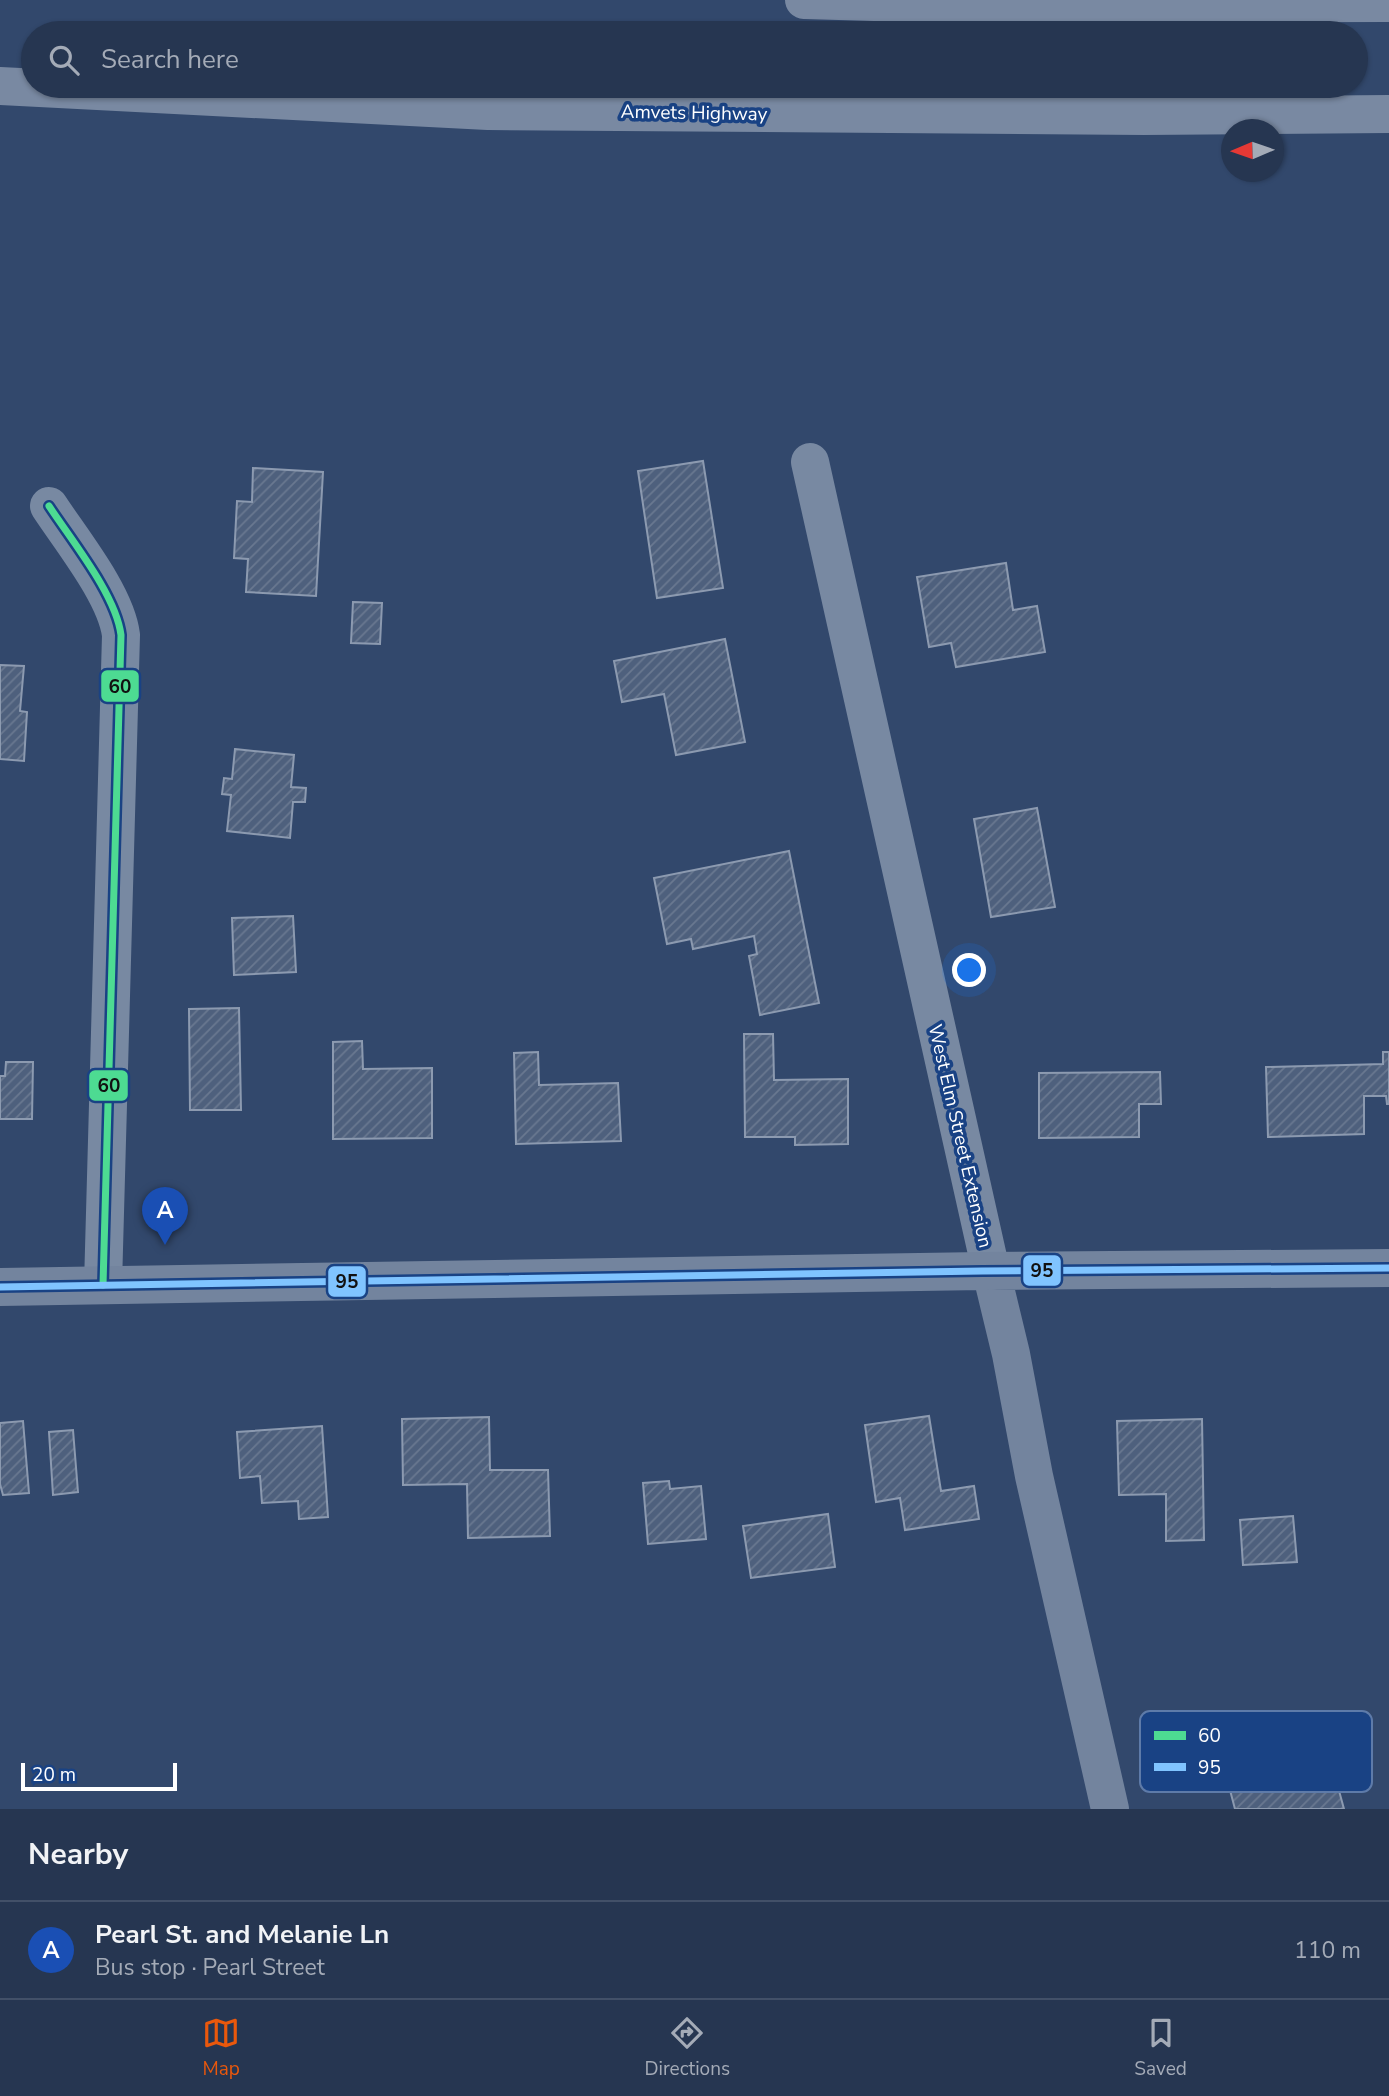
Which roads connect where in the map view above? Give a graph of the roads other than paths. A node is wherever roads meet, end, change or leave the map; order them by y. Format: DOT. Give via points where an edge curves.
graph roads {
  1 [pos="804,0"];
  2 [pos="1389,3"];
  3 [pos="0,86"];
  4 [pos="21,87"];
  5 [pos="234,98"];
  6 [pos="1389,114"];
  7 [pos="810,462"];
  8 [pos="49,506"];
  9 [pos="1389,1268"];
  10 [pos="991,1271"];
  11 [pos="103,1285"];
  12 [pos="0,1287"];
  13 [pos="1111,1809"];
  1 -- 2 [label="highway"];
  3 -- 4 [label="highway, Amvets Highway"];
  5 -- 6 [label="highway, Amvets Highway" via="488,111"];
  7 -- 10 [label="street, West Elm Street Extension"];
  8 -- 11 [label="street" via="112,602 121,635"];
  9 -- 10 [label="street"];
  10 -- 11 [label="street"];
  10 -- 13 [label="street, West Elm Street Extension"];
  11 -- 12 [label="street"];
}
